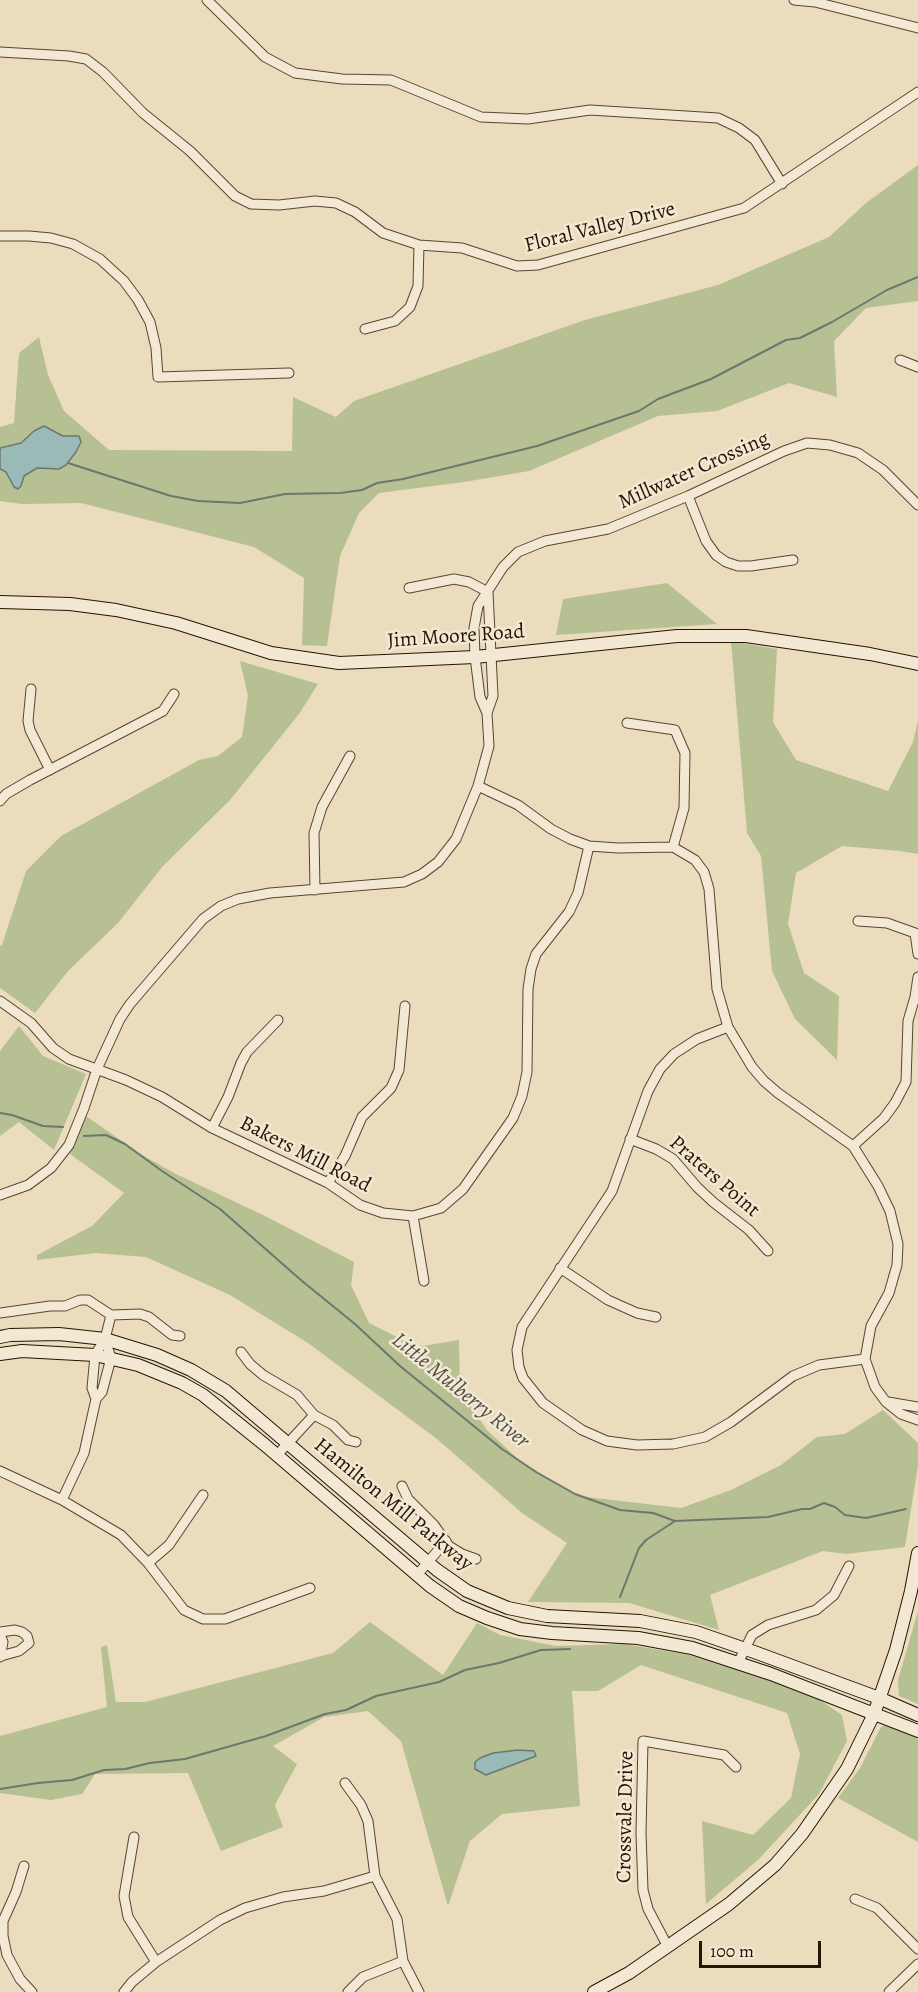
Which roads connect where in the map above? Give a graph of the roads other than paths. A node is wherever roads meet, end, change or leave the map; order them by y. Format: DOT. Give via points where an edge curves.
graph roads {
  1 [pos="207,0"];
  2 [pos="794,0"];
  3 [pos="918,28"];
  4 [pos="0,52"];
  5 [pos="918,92"];
  6 [pos="782,184"];
  7 [pos="0,236"];
  8 [pos="419,245"];
  9 [pos="365,328"];
  10 [pos="900,360"];
  11 [pos="918,367"];
  12 [pos="290,373"];
  13 [pos="688,496"];
  14 [pos="918,505"];
  15 [pos="793,560"];
  16 [pos="409,588"];
  17 [pos="488,592"];
  18 [pos="0,602"];
  19 [pos="492,655"];
  20 [pos="475,657"];
  21 [pos="918,664"];
  22 [pos="31,689"];
  23 [pos="174,694"];
  24 [pos="487,713"];
  25 [pos="627,723"];
  26 [pos="350,756"];
  27 [pos="50,770"];
  28 [pos="478,786"];
  29 [pos="0,801"];
  30 [pos="590,846"];
  31 [pos="673,847"];
  32 [pos="315,890"];
  33 [pos="858,921"];
  34 [pos="918,954"];
  35 [pos="918,977"];
  36 [pos="0,1001"];
  37 [pos="405,1006"];
  38 [pos="278,1020"];
  39 [pos="728,1027"];
  40 [pos="97,1069"];
  41 [pos="212,1128"];
  42 [pos="630,1139"];
  43 [pos="853,1146"];
  44 [pos="328,1183"];
  45 [pos="0,1195"];
  46 [pos="413,1216"];
  47 [pos="768,1251"];
  48 [pos="561,1268"];
  49 [pos="424,1281"];
  50 [pos="0,1313"];
  51 [pos="111,1315"];
  52 [pos="656,1317"];
  53 [pos="180,1336"];
  54 [pos="0,1337"];
  55 [pos="105,1339"];
  56 [pos="241,1352"];
  57 [pos="0,1354"];
  58 [pos="95,1355"];
  59 [pos="111,1358"];
  60 [pos="866,1359"];
  61 [pos="96,1399"];
  62 [pos="886,1402"];
  63 [pos="918,1407"];
  64 [pos="314,1414"];
  65 [pos="918,1420"];
  66 [pos="356,1442"];
  67 [pos="287,1443"];
  68 [pos="277,1455"];
  69 [pos="0,1471"];
  70 [pos="402,1486"];
  71 [pos="203,1495"];
  72 [pos="62,1500"];
  73 [pos="446,1541"];
  74 [pos="918,1553"];
  75 [pos="476,1559"];
  76 [pos="428,1562"];
  77 [pos="148,1563"];
  78 [pos="849,1566"];
  79 [pos="417,1575"];
  80 [pos="310,1588"];
  81 [pos="0,1633"];
  82 [pos="744,1648"];
  83 [pos="0,1656"];
  84 [pos="738,1663"];
  85 [pos="879,1698"];
  86 [pos="874,1714"];
  87 [pos="918,1715"];
  88 [pos="918,1731"];
  89 [pos="736,1767"];
  90 [pos="345,1783"];
  91 [pos="134,1838"];
  92 [pos="24,1866"];
  93 [pos="375,1876"];
  94 [pos="855,1899"];
  95 [pos="668,1947"];
  96 [pos="918,1949"];
  97 [pos="403,1961"];
  98 [pos="156,1962"];
  99 [pos="918,1964"];
  100 [pos="32,1992"];
  101 [pos="124,1992"];
  102 [pos="348,1992"];
  103 [pos="419,1992"];
  104 [pos="594,1992"];
  105 [pos="889,1992"];
  1 -- 6 [label="street" via="265,57 295,73 391,80 481,117 528,118 590,110 718,118 755,140"];
  2 -- 3 [label="street"];
  4 -- 8 [label="street, Floral Valley Drive" via="86,59 235,196 251,204 336,203 383,233"];
  5 -- 6 [label="street, Floral Valley Drive"];
  6 -- 8 [label="street, Floral Valley Drive" via="744,208 538,265 517,266 462,248"];
  7 -- 12 [label="street" via="51,238 73,244 100,259 124,280 150,322 158,377"];
  8 -- 9 [label="street" via="418,286 410,307 395,321"];
  10 -- 11 [label="street"];
  13 -- 14 [label="street, Millwater Crossing" via="807,443 858,453"];
  13 -- 15 [label="street" via="706,541 726,562 751,566"];
  13 -- 17 [label="street, Millwater Crossing" via="608,529 545,540 518,552"];
  16 -- 17 [label="street" via="454,579"];
  17 -- 19 [label="street"];
  17 -- 20 [label="street, Millwater Crossing" via="478,606"];
  18 -- 20 [label="street, Jim Moore Road" via="116,610 176,623 272,653 339,663"];
  19 -- 20 [label="street, Jim Moore Road"];
  19 -- 21 [label="street, Jim Moore Road" via="677,636 746,636"];
  19 -- 24 [label="street" via="493,696"];
  20 -- 24 [label="street, Millwater Crossing" via="480,697"];
  22 -- 27 [label="street" via="30,730"];
  23 -- 27 [label="street" via="163,711"];
  24 -- 28 [label="street" via="489,746"];
  25 -- 31 [label="street" via="675,730 685,753 684,808"];
  26 -- 32 [label="street" via="322,807 314,833"];
  27 -- 29 [label="street"];
  28 -- 30 [label="street" via="518,805 551,829"];
  28 -- 32 [label="street" via="456,839 438,862 422,874 404,882"];
  30 -- 31 [label="street"];
  30 -- 46 [label="street, Bakers Mill Road" via="569,912 536,954 531,969 527,1072 513,1118 464,1189 441,1208"];
  31 -- 39 [label="street" via="695,860 704,872 709,889 717,988"];
  32 -- 40 [label="street" via="238,899 203,919 125,1011"];
  33 -- 34 [label="street" via="887,923 915,933"];
  35 -- 43 [label="street" via="908,1021 906,1082 884,1118"];
  36 -- 40 [label="street, Bakers Mill Road" via="31,1023 52,1048"];
  37 -- 44 [label="street" via="399,1070 391,1088 362,1117"];
  38 -- 41 [label="street" via="247,1052"];
  39 -- 42 [label="street" via="697,1039 660,1069"];
  39 -- 43 [label="street" via="764,1081"];
  40 -- 41 [label="street, Bakers Mill Road" via="162,1097"];
  40 -- 45 [label="street" via="63,1153 28,1185"];
  41 -- 44 [label="street, Bakers Mill Road"];
  42 -- 47 [label="street, Praters Point" via="674,1159 713,1202 749,1230"];
  42 -- 48 [label="street" via="612,1191"];
  43 -- 60 [label="street" via="890,1211 898,1244 897,1265 889,1293 871,1326"];
  44 -- 46 [label="street, Bakers Mill Road" via="360,1205 383,1213"];
  46 -- 49 [label="street"];
  48 -- 52 [label="street" via="608,1300"];
  48 -- 60 [label="street" via="522,1327 517,1350 519,1367 543,1403 582,1430 607,1441 673,1444 705,1437 793,1376 819,1365"];
  50 -- 51 [label="street" via="88,1300"];
  51 -- 53 [label="street" via="140,1314"];
  51 -- 55 [label="street"];
  54 -- 55 [label="street, Hamilton Mill Parkway" via="59,1334"];
  55 -- 58 [label="street"];
  55 -- 59 [label="street"];
  55 -- 67 [label="street, Hamilton Mill Parkway" via="191,1370 226,1391"];
  56 -- 64 [label="street" via="263,1375 297,1395"];
  57 -- 58 [label="street, Hamilton Mill Parkway" via="22,1351"];
  58 -- 59 [label="street, Hamilton Mill Parkway"];
  58 -- 61 [label="street" via="92,1388"];
  59 -- 61 [label="street" via="102,1392"];
  59 -- 68 [label="street, Hamilton Mill Parkway" via="159,1372 203,1395"];
  60 -- 62 [label="street" via="875,1387"];
  61 -- 72 [label="street" via="84,1453"];
  62 -- 63 [label="street"];
  62 -- 65 [label="street" via="901,1414"];
  64 -- 66 [label="street"];
  64 -- 67 [label="street"];
  67 -- 68 [label="street"];
  67 -- 76 [label="street, Hamilton Mill Parkway"];
  68 -- 79 [label="street, Hamilton Mill Parkway"];
  69 -- 72 [label="street"];
  70 -- 73 [label="street" via="408,1499"];
  71 -- 77 [label="street" via="169,1545"];
  72 -- 77 [label="street" via="121,1535"];
  73 -- 75 [label="street"];
  73 -- 76 [label="street"];
  74 -- 85 [label="street" via="896,1650"];
  76 -- 79 [label="street"];
  76 -- 82 [label="street, Hamilton Mill Parkway" via="467,1591 508,1608 547,1616 640,1621 696,1632"];
  77 -- 80 [label="street" via="184,1610 203,1619 225,1619"];
  78 -- 82 [label="street" via="834,1595 816,1610 768,1625 752,1635"];
  79 -- 84 [label="street, Hamilton Mill Parkway" via="459,1606 520,1629 638,1638 692,1648"];
  81 -- 83 [label="street"];
  81 -- 83 [label="street" via="22,1632 29,1643 24,1649"];
  82 -- 84 [label="street"];
  82 -- 85 [label="street, Hamilton Mill Parkway"];
  84 -- 86 [label="street, Hamilton Mill Parkway"];
  85 -- 86 [label="street"];
  85 -- 87 [label="street, Hamilton Mill Parkway"];
  86 -- 88 [label="street, Hamilton Mill Parkway"];
  86 -- 95 [label="street" via="847,1769 775,1865"];
  89 -- 95 [label="street, Crossvale Drive" via="724,1755 643,1741 643,1890 648,1909"];
  90 -- 93 [label="street" via="368,1821"];
  91 -- 98 [label="street" via="124,1896 128,1917"];
  92 -- 100 [label="street" via="3,1921 3,1936 7,1955"];
  93 -- 97 [label="street" via="397,1919"];
  93 -- 98 [label="street" via="344,1887 245,1908"];
  94 -- 96 [label="street" via="877,1908"];
  95 -- 104 [label="street"];
  97 -- 102 [label="street" via="363,1977"];
  97 -- 103 [label="street"];
  98 -- 101 [label="street"];
  99 -- 105 [label="street"];
}
